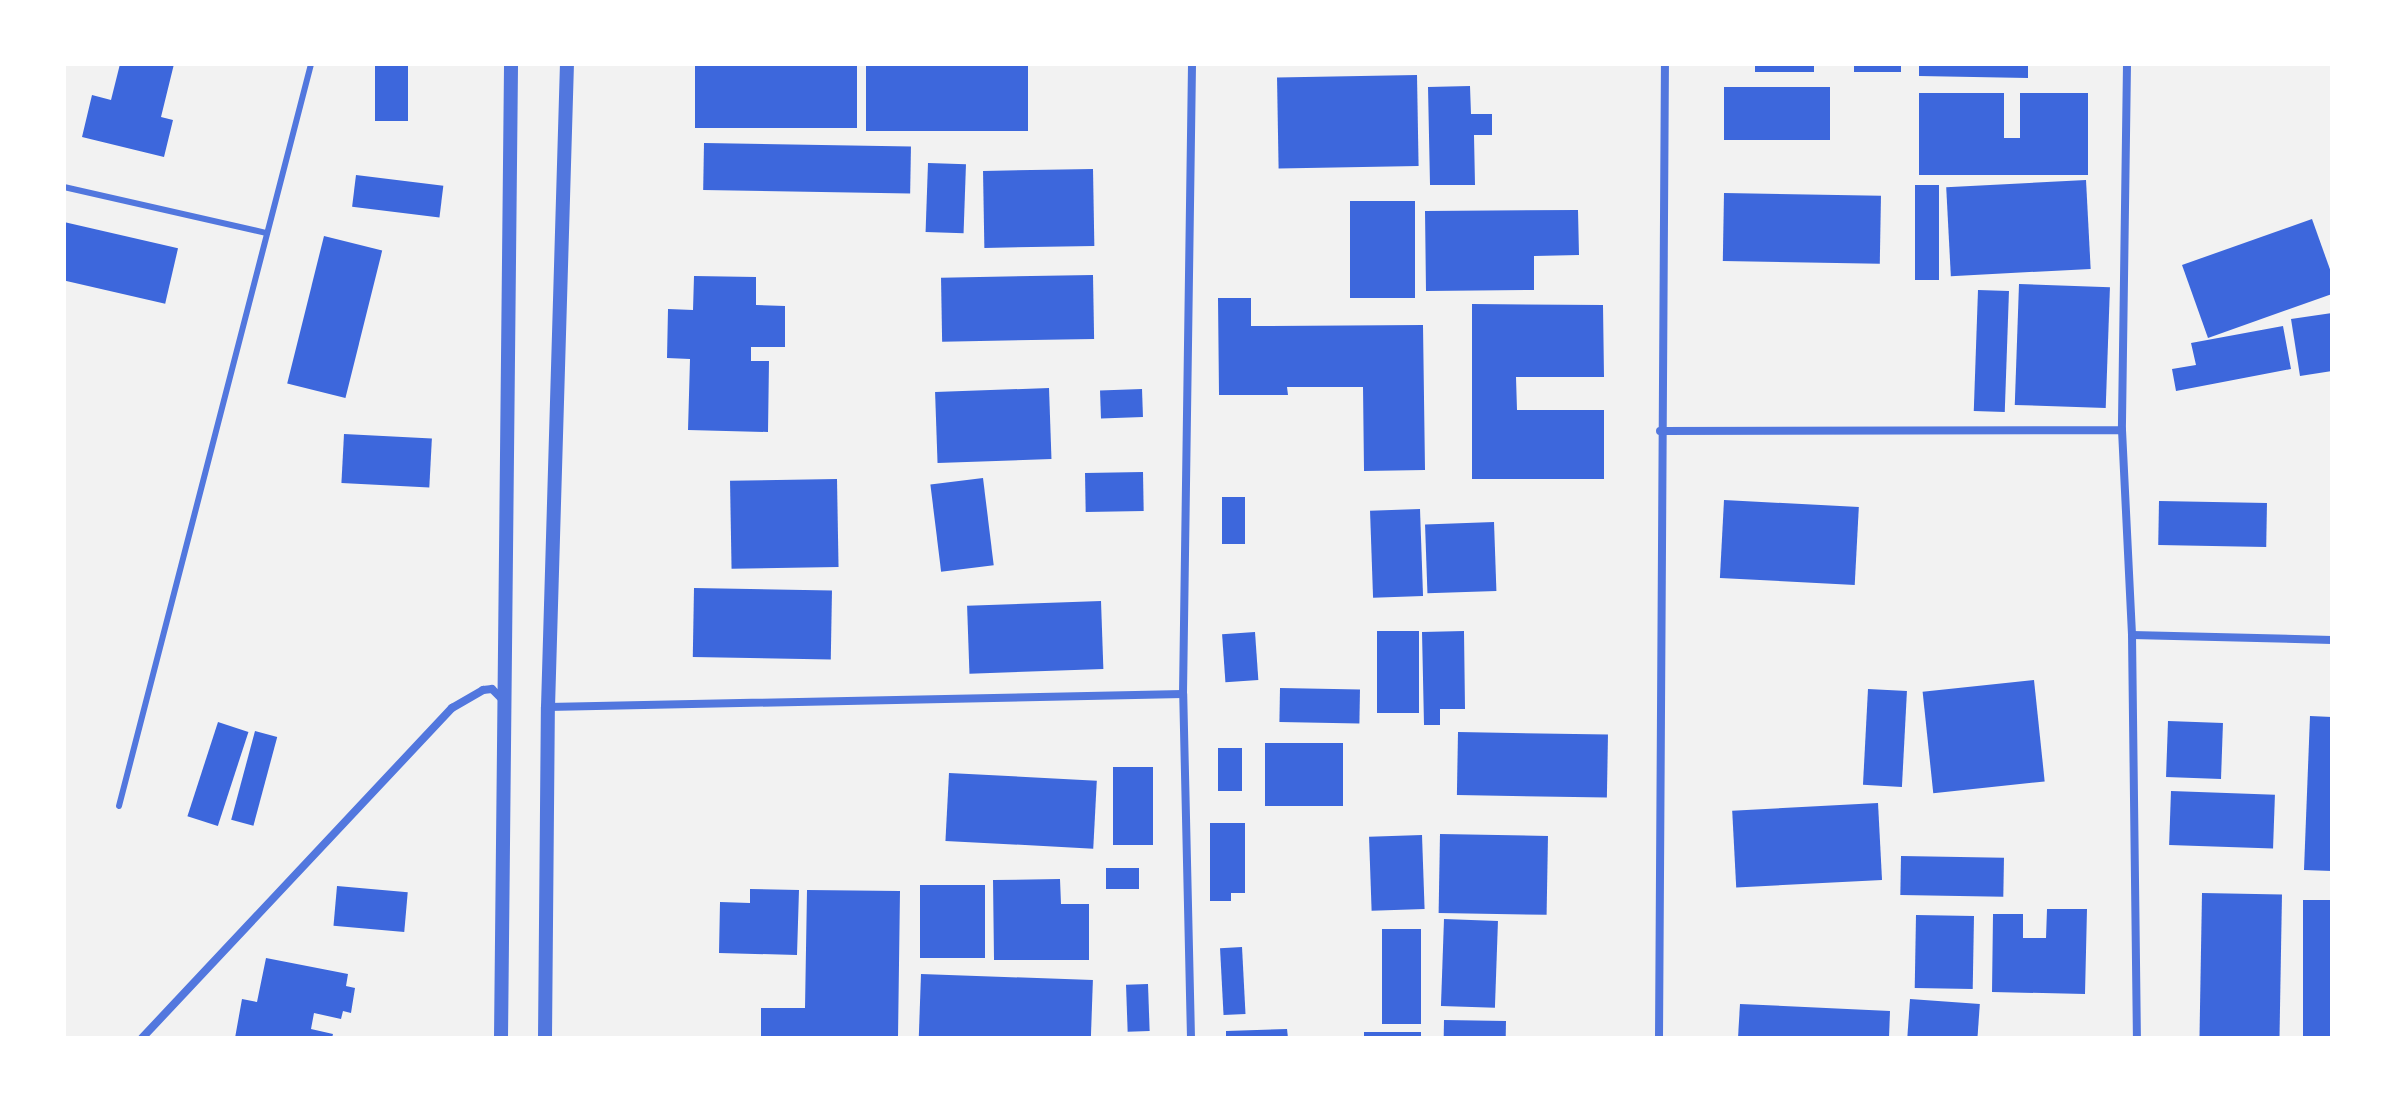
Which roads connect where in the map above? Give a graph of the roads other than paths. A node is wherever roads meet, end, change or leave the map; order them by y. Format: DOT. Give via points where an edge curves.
graph roads {
  1 [pos="311,64"];
  2 [pos="511,64"];
  3 [pos="567,64"];
  4 [pos="1192,64"];
  5 [pos="1665,64"];
  6 [pos="2127,64"];
  7 [pos="64,187"];
  8 [pos="267,233"];
  9 [pos="2122,430"];
  10 [pos="1660,431"];
  11 [pos="2132,635"];
  12 [pos="2332,640"];
  13 [pos="1183,694"];
  14 [pos="501,698"];
  15 [pos="548,707"];
  16 [pos="119,806"];
  17 [pos="142,1038"];
  18 [pos="501,1038"];
  19 [pos="545,1038"];
  20 [pos="1191,1038"];
  21 [pos="1659,1038"];
  22 [pos="2137,1038"];
  1 -- 8 [label="lane"];
  2 -- 14 [label="street"];
  3 -- 15 [label="street"];
  4 -- 13 [label="street"];
  5 -- 10 [label="street"];
  6 -- 9 [label="street"];
  7 -- 8 [label="lane"];
  8 -- 16 [label="lane"];
  9 -- 10 [label="street"];
  9 -- 11 [label="street"];
  10 -- 21 [label="street"];
  11 -- 12 [label="street"];
  11 -- 22 [label="street"];
  13 -- 15 [label="street"];
  13 -- 20 [label="street"];
  14 -- 17 [label="street" via="492,689 483,690 452,708"];
  14 -- 18 [label="street"];
  15 -- 19 [label="street"];
}
